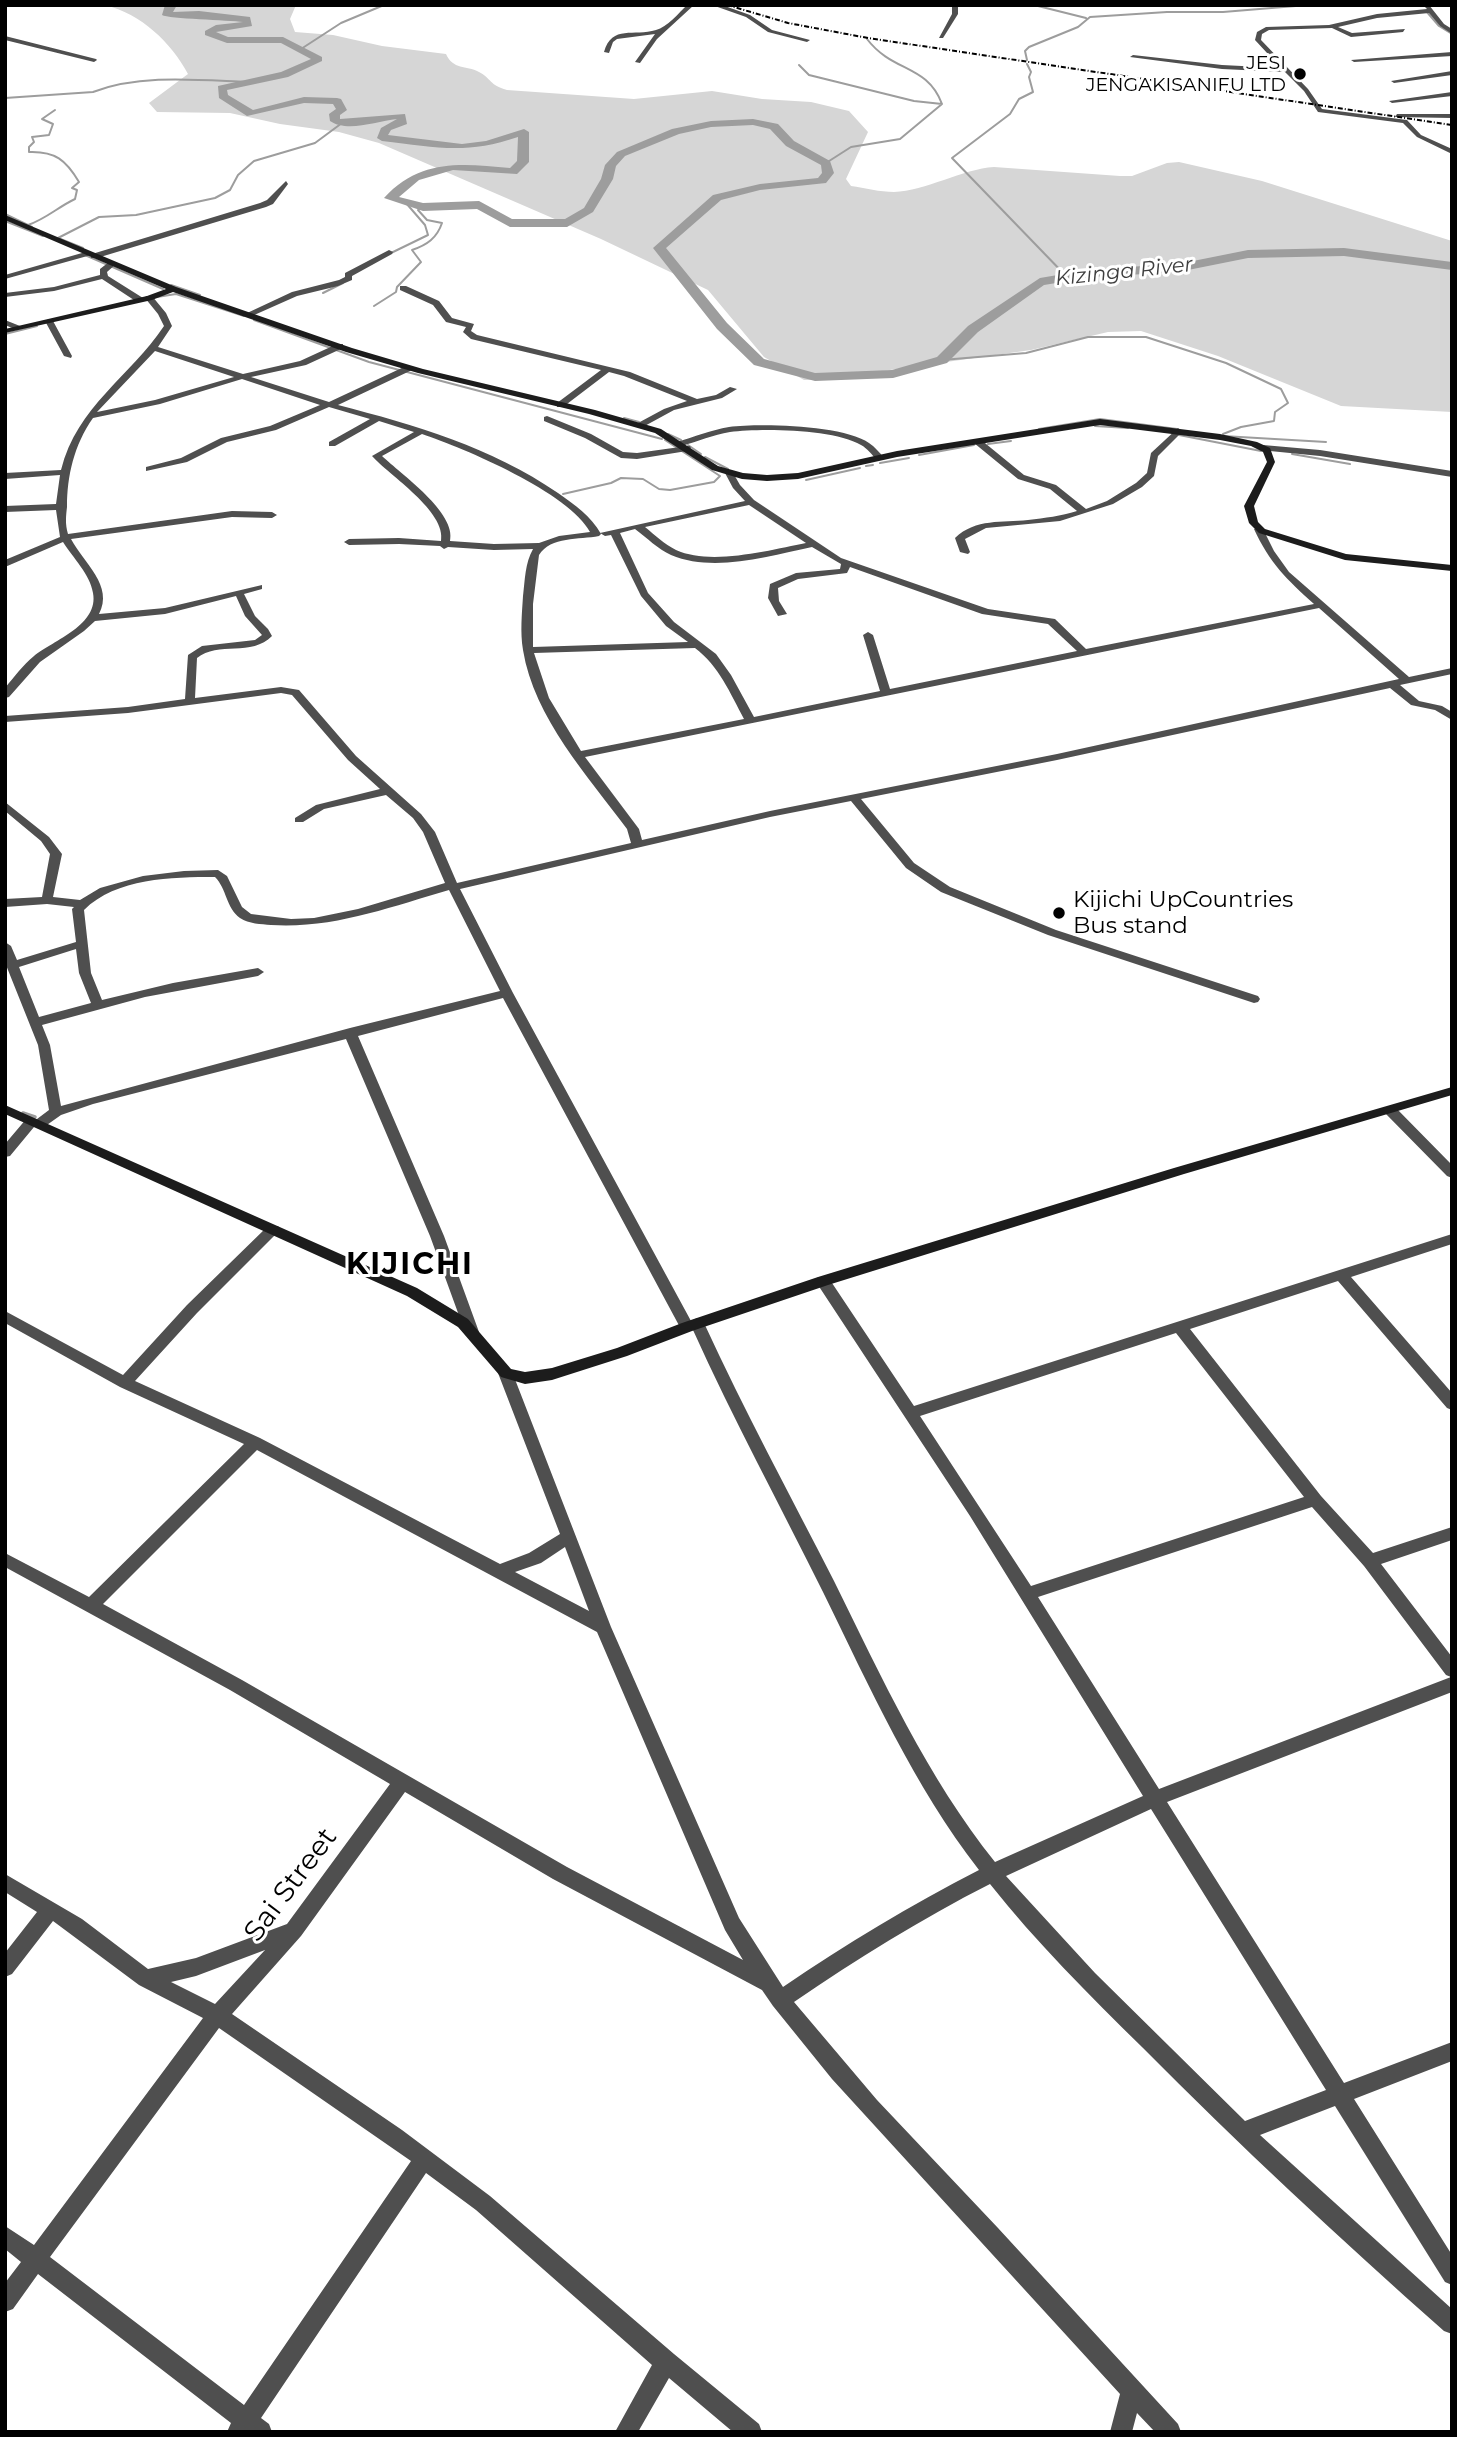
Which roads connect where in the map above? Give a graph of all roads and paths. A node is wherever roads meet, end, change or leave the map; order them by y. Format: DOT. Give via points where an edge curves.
graph roads {
  1 [pos="691,5"];
  2 [pos="715,5"];
  3 [pos="955,5"];
  4 [pos="1392,6"];
  5 [pos="1427,8"];
  6 [pos="1402,13"];
  7 [pos="1334,27"];
  8 [pos="1403,30"];
  9 [pos="659,32"];
  10 [pos="1452,32"];
  11 [pos="941,37"];
  12 [pos="5,38"];
  13 [pos="807,40"];
  14 [pos="607,52"];
  15 [pos="1452,54"];
  16 [pos="1133,57"];
  17 [pos="94,60"];
  18 [pos="1354,60"];
  19 [pos="638,62"];
  20 [pos="1287,70"];
  21 [pos="1452,74"];
  22 [pos="1394,81"];
  23 [pos="1452,94"];
  24 [pos="1392,101"];
  25 [pos="1396,116"];
  26 [pos="1452,116"];
  27 [pos="1452,152"];
  28 [pos="286,183"];
  29 [pos="5,217"];
  30 [pos="389,252"];
  31 [pos="91,255"];
  32 [pos="112,264"];
  33 [pos="104,276"];
  34 [pos="5,277"];
  35 [pos="403,288"];
  36 [pos="173,289"];
  37 [pos="5,295"];
  38 [pos="144,299"];
  39 [pos="249,314"];
  40 [pos="49,321"];
  41 [pos="5,322"];
  42 [pos="17,328"];
  43 [pos="5,331"];
  44 [pos="340,346"];
  45 [pos="153,348"];
  46 [pos="68,356"];
  47 [pos="408,368"];
  48 [pos="607,370"];
  49 [pos="242,377"];
  50 [pos="733,389"];
  51 [pos="698,403"];
  52 [pos="329,405"];
  53 [pos="560,405"];
  54 [pos="91,416"];
  55 [pos="376,419"];
  56 [pos="547,419"];
  57 [pos="641,425"];
  58 [pos="1178,431"];
  59 [pos="419,432"];
  60 [pos="977,442"];
  61 [pos="332,444"];
  62 [pos="683,446"];
  63 [pos="1263,448"];
  64 [pos="880,458"];
  65 [pos="149,469"];
  66 [pos="65,472"];
  67 [pos="729,473"];
  68 [pos="1452,474"];
  69 [pos="5,476"];
  70 [pos="751,502"];
  71 [pos="62,507"];
  72 [pos="5,509"];
  73 [pos="1083,511"];
  74 [pos="272,515"];
  75 [pos="638,527"];
  76 [pos="1259,529"];
  77 [pos="597,532"];
  78 [pos="615,533"];
  79 [pos="65,538"];
  80 [pos="349,542"];
  81 [pos="813,544"];
  82 [pos="444,546"];
  83 [pos="541,546"];
  84 [pos="965,552"];
  85 [pos="846,563"];
  86 [pos="5,564"];
  87 [pos="1452,568"];
  88 [pos="259,587"];
  89 [pos="239,593"];
  90 [pos="1321,605"];
  91 [pos="782,614"];
  92 [pos="92,618"];
  93 [pos="868,635"];
  94 [pos="699,645"];
  95 [pos="528,650"];
  96 [pos="1084,653"];
  97 [pos="1452,671"];
  98 [pos="1407,681"];
  99 [pos="1392,684"];
  100 [pos="10,685"];
  101 [pos="886,693"];
  102 [pos="5,695"];
  103 [pos="190,703"];
  104 [pos="1452,717"];
  105 [pos="5,719"];
  106 [pos="750,719"];
  107 [pos="580,755"];
  108 [pos="387,791"];
  109 [pos="853,797"];
  110 [pos="7,809"];
  111 [pos="299,820"];
  112 [pos="633,829"];
  113 [pos="651,842"];
  114 [pos="637,845"];
  115 [pos="453,886"];
  116 [pos="47,900"];
  117 [pos="5,902"];
  118 [pos="82,904"];
  119 [pos="81,944"];
  120 [pos="5,946"];
  121 [pos="12,965"];
  122 [pos="258,972"];
  123 [pos="507,993"];
  124 [pos="1254,999"];
  125 [pos="97,1003"];
  126 [pos="34,1023"];
  127 [pos="351,1032"];
  128 [pos="1452,1091"];
  129 [pos="5,1109"];
  130 [pos="1390,1110"];
  131 [pos="56,1112"];
  132 [pos="36,1123"];
  133 [pos="5,1153"];
  134 [pos="1452,1172"];
  135 [pos="273,1229"];
  136 [pos="1452,1239"];
  137 [pos="1340,1274"];
  138 [pos="823,1280"];
  139 [pos="5,1317"];
  140 [pos="692,1325"];
  141 [pos="1180,1326"];
  142 [pos="472,1332"];
  143 [pos="506,1373"];
  144 [pos="125,1383"];
  145 [pos="1452,1404"];
  146 [pos="910,1413"];
  147 [pos="255,1443"];
  148 [pos="1315,1500"];
  149 [pos="1452,1533"];
  150 [pos="568,1537"];
  151 [pos="5,1559"];
  152 [pos="1370,1561"];
  153 [pos="501,1571"];
  154 [pos="1027,1594"];
  155 [pos="91,1605"];
  156 [pos="603,1627"];
  157 [pos="1452,1670"];
  158 [pos="1452,1684"];
  159 [pos="402,1782"];
  160 [pos="1156,1799"];
  161 [pos="993,1874"];
  162 [pos="5,1882"];
  163 [pos="50,1910"];
  164 [pos="296,1930"];
  165 [pos="5,1968"];
  166 [pos="146,1979"];
  167 [pos="768,1983"];
  168 [pos="780,2000"];
  169 [pos="217,2015"];
  170 [pos="1452,2051"];
  171 [pos="1339,2096"];
  172 [pos="1241,2133"];
  173 [pos="423,2158"];
  174 [pos="5,2236"];
  175 [pos="37,2260"];
  176 [pos="1452,2275"];
  177 [pos="5,2301"];
  178 [pos="1452,2323"];
  179 [pos="666,2362"];
  180 [pos="1132,2391"];
  181 [pos="249,2428"];
  182 [pos="626,2432"];
  183 [pos="751,2432"];
  184 [pos="1121,2432"];
  185 [pos="1170,2432"];
  1 -- 9 [label="street"];
  2 -- 13 [label="street" via="748,16 770,31"];
  3 -- 11 [label="street" via="955,14"];
  4 -- 6 [label="street"];
  5 -- 6 [label="street"];
  5 -- 10 [label="street"];
  6 -- 7 [label="street"];
  7 -- 8 [label="street" via="1350,35"];
  7 -- 20 [label="street" via="1268,28 1259,33 1258,40 1267,52"];
  9 -- 14 [label="street" via="615,37"];
  9 -- 19 [label="street"];
  12 -- 17 [label="street"];
  15 -- 18 [label="street"];
  16 -- 20 [label="street"];
  20 -- 27 [label="street" via="1321,111 1404,121 1419,136"];
  21 -- 22 [label="street"];
  23 -- 24 [label="street"];
  25 -- 26 [label="street"];
  28 -- 31 [label="street" via="263,205"];
  29 -- 31 [label="street"];
  30 -- 39 [label="street" via="338,284 302,291"];
  31 -- 32 [label="street"];
  31 -- 34 [label="street"];
  32 -- 33 [label="street" via="103,271"];
  32 -- 36 [label="street"];
  33 -- 37 [label="street"];
  33 -- 38 [label="street"];
  35 -- 48 [label="street" via="436,303 449,320 471,326 467,332 474,337"];
  36 -- 38 [label="street"];
  36 -- 39 [label="street"];
  38 -- 40 [label="street"];
  38 -- 45 [label="street" via="168,323"];
  39 -- 44 [label="street"];
  40 -- 42 [label="street"];
  40 -- 46 [label="street"];
  41 -- 42 [label="street"];
  42 -- 43 [label="street"];
  44 -- 47 [label="street"];
  44 -- 49 [label="street" via="303,363"];
  45 -- 49 [label="street"];
  45 -- 54 [label="street"];
  47 -- 52 [label="street"];
  47 -- 53 [label="street"];
  48 -- 51 [label="street" via="656,384"];
  48 -- 53 [label="street"];
  49 -- 52 [label="street"];
  49 -- 54 [label="street"];
  50 -- 51 [label="street"];
  51 -- 57 [label="street" via="664,411"];
  52 -- 55 [label="street"];
  52 -- 65 [label="street"];
  53 -- 57 [label="street"];
  54 -- 66 [label="street" via="73,444"];
  55 -- 59 [label="street"];
  55 -- 61 [label="street"];
  56 -- 62 [label="street" via="589,436 621,456"];
  57 -- 62 [label="street"];
  58 -- 60 [label="street" via="1100,422"];
  58 -- 63 [label="street"];
  58 -- 73 [label="street" via="1154,455 1151,474 1144,481 1115,502"];
  59 -- 77 [label="street" via="480,453 515,471 565,502"];
  59 -- 82 [label="street" via="376,456 432,509 446,530"];
  60 -- 64 [label="street"];
  60 -- 73 [label="street" via="1021,477 1053,487"];
  62 -- 64 [label="street" via="727,430 768,428 839,436 863,443"];
  62 -- 67 [label="street"];
  63 -- 68 [label="street"];
  63 -- 76 [label="street" via="1270,462 1249,506"];
  64 -- 67 [label="street" via="787,478"];
  66 -- 69 [label="street"];
  66 -- 71 [label="street"];
  67 -- 70 [label="street"];
  70 -- 75 [label="street"];
  70 -- 81 [label="street"];
  71 -- 72 [label="street"];
  71 -- 79 [label="street"];
  73 -- 84 [label="street" via="1028,523 981,526 960,538"];
  74 -- 79 [label="street" via="232,514"];
  75 -- 78 [label="street"];
  75 -- 81 [label="street" via="674,552 708,559"];
  76 -- 87 [label="street" via="1345,556"];
  76 -- 90 [label="street" via="1286,574"];
  77 -- 78 [label="street"];
  77 -- 83 [label="street"];
  78 -- 94 [label="street" via="644,594 670,624"];
  79 -- 86 [label="street"];
  79 -- 92 [label="street" via="105,597"];
  80 -- 82 [label="street"];
  81 -- 85 [label="street"];
  82 -- 83 [label="street"];
  83 -- 95 [label="street" via="532,564"];
  85 -- 91 [label="street" via="844,571 796,576 773,586"];
  85 -- 96 [label="street" via="986,612 1051,621"];
  88 -- 89 [label="street"];
  89 -- 92 [label="street" via="158,612"];
  89 -- 103 [label="street" via="267,636 258,643 195,652"];
  90 -- 96 [label="street"];
  90 -- 98 [label="street"];
  92 -- 100 [label="street"];
  93 -- 101 [label="street"];
  94 -- 95 [label="street"];
  94 -- 106 [label="street" via="721,667"];
  95 -- 107 [label="street" via="540,689"];
  96 -- 101 [label="street"];
  97 -- 98 [label="street"];
  98 -- 99 [label="street"];
  99 -- 104 [label="street" via="1415,703"];
  99 -- 109 [label="street"];
  100 -- 102 [label="street"];
  101 -- 106 [label="street"];
  103 -- 105 [label="street"];
  103 -- 108 [label="street" via="292,691"];
  106 -- 107 [label="street"];
  107 -- 112 [label="street"];
  108 -- 111 [label="street" via="320,807"];
  108 -- 115 [label="street" via="423,822"];
  109 -- 113 [label="street"];
  109 -- 124 [label="street" via="897,850 933,883 1026,924"];
  110 -- 116 [label="street" via="45,839 56,854"];
  112 -- 113 [label="street"];
  112 -- 114 [label="street"];
  113 -- 114 [label="street"];
  114 -- 115 [label="street"];
  115 -- 118 [label="street" via="302,923 240,913 218,874 134,881"];
  115 -- 123 [label="street"];
  116 -- 117 [label="street"];
  116 -- 118 [label="street"];
  118 -- 119 [label="street" via="78,909"];
  119 -- 121 [label="street"];
  119 -- 125 [label="street" via="85,974"];
  120 -- 121 [label="street"];
  121 -- 126 [label="street"];
  122 -- 125 [label="street"];
  123 -- 127 [label="street"];
  123 -- 140 [label="street"];
  125 -- 126 [label="street"];
  126 -- 131 [label="street" via="44,1045"];
  127 -- 131 [label="street"];
  127 -- 142 [label="street"];
  128 -- 130 [label="street"];
  129 -- 132 [label="street"];
  130 -- 134 [label="street"];
  130 -- 138 [label="street"];
  131 -- 132 [label="street"];
  132 -- 133 [label="street"];
  132 -- 135 [label="street"];
  135 -- 142 [label="street" via="412,1292"];
  135 -- 144 [label="street"];
  136 -- 137 [label="street"];
  137 -- 141 [label="street"];
  137 -- 145 [label="street"];
  138 -- 140 [label="street"];
  138 -- 146 [label="street"];
  139 -- 144 [label="street"];
  140 -- 143 [label="street" via="552,1374 526,1378"];
  140 -- 161 [label="street" via="826,1581 906,1747"];
  141 -- 146 [label="street"];
  141 -- 148 [label="street"];
  142 -- 143 [label="street"];
  143 -- 150 [label="street"];
  144 -- 147 [label="street"];
  146 -- 154 [label="street"];
  147 -- 153 [label="street"];
  147 -- 155 [label="street"];
  148 -- 152 [label="street"];
  148 -- 154 [label="street"];
  149 -- 152 [label="street"];
  150 -- 153 [label="street" via="535,1558"];
  150 -- 156 [label="street"];
  151 -- 155 [label="street"];
  152 -- 157 [label="street"];
  153 -- 156 [label="street"];
  154 -- 160 [label="street"];
  155 -- 159 [label="street"];
  156 -- 167 [label="street" via="732,1924"];
  158 -- 160 [label="street"];
  159 -- 164 [label="street, Sai Street"];
  159 -- 167 [label="street"];
  160 -- 161 [label="street" via="1044,1846"];
  160 -- 171 [label="street"];
  161 -- 168 [label="street" via="848,1952"];
  161 -- 172 [label="street" via="1054,1944"];
  162 -- 163 [label="street"];
  163 -- 165 [label="street"];
  163 -- 166 [label="street"];
  164 -- 166 [label="street" via="195,1967"];
  164 -- 169 [label="street, Sai Street"];
  166 -- 169 [label="street"];
  167 -- 168 [label="street"];
  168 -- 180 [label="street" via="836,2072"];
  169 -- 173 [label="street"];
  169 -- 175 [label="street, Sai Street"];
  170 -- 171 [label="street"];
  171 -- 172 [label="street"];
  171 -- 176 [label="street"];
  172 -- 178 [label="street"];
  173 -- 179 [label="street" via="494,2212"];
  173 -- 181 [label="street"];
  174 -- 175 [label="street"];
  175 -- 177 [label="street, Sai Street"];
  175 -- 181 [label="street"];
  179 -- 182 [label="street"];
  179 -- 183 [label="street"];
  180 -- 184 [label="street"];
  180 -- 185 [label="street"];
}
